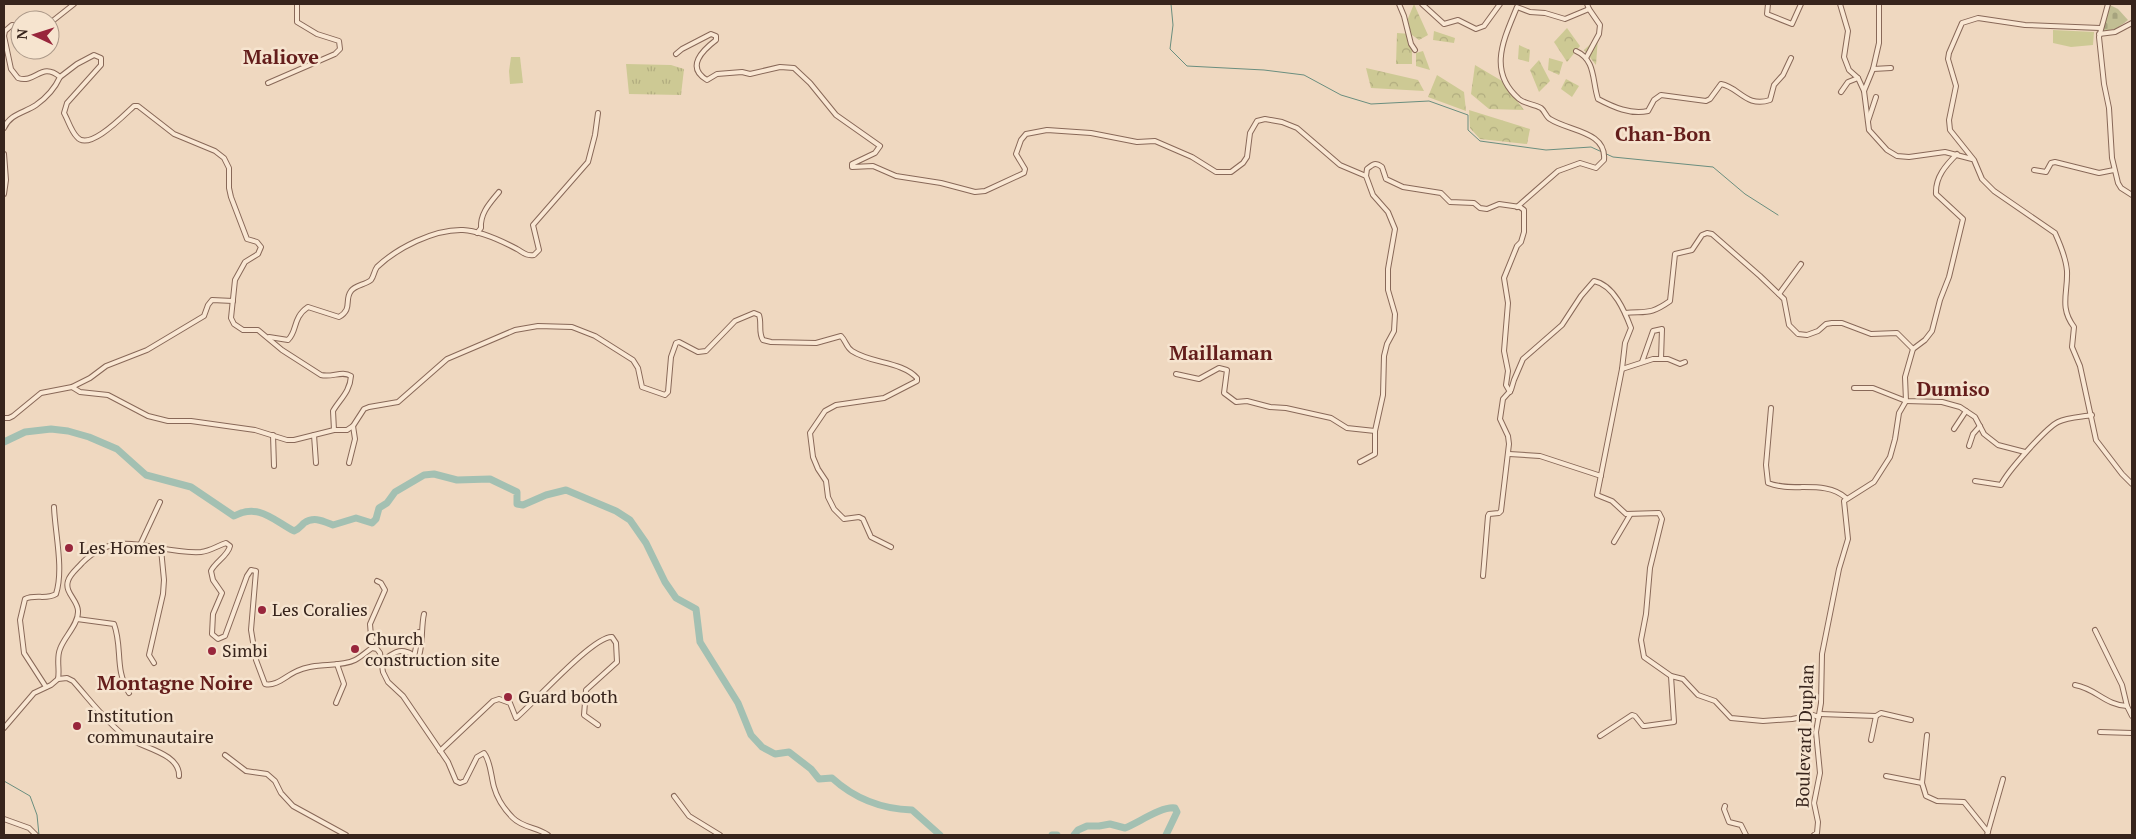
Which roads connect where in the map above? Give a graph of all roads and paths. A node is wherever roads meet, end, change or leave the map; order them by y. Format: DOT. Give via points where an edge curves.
graph roads {
  1 [pos="74,4"];
  2 [pos="297,4"];
  3 [pos="1399,4"];
  4 [pos="1422,4"];
  5 [pos="1500,4"];
  6 [pos="1587,4"];
  7 [pos="1768,4"];
  8 [pos="1801,4"];
  9 [pos="1840,4"];
  10 [pos="1879,4"];
  11 [pos="2108,4"];
  12 [pos="1515,6"];
  13 [pos="1589,9"];
  14 [pos="1762,12"];
  15 [pos="1766,14"];
  16 [pos="60,15"];
  17 [pos="2132,22"];
  18 [pos="2100,28"];
  19 [pos="2099,34"];
  20 [pos="4,36"];
  21 [pos="1415,50"];
  22 [pos="1576,51"];
  23 [pos="676,54"];
  24 [pos="1586,58"];
  25 [pos="1791,58"];
  26 [pos="1891,68"];
  27 [pos="1873,69"];
  28 [pos="60,77"];
  29 [pos="1858,78"];
  30 [pos="268,83"];
  31 [pos="1864,91"];
  32 [pos="1841,92"];
  33 [pos="1876,97"];
  34 [pos="598,113"];
  35 [pos="5,124"];
  36 [pos="1868,124"];
  37 [pos="4,128"];
  38 [pos="4,154"];
  39 [pos="1957,154"];
  40 [pos="1974,160"];
  41 [pos="2034,170"];
  42 [pos="2114,170"];
  43 [pos="1366,176"];
  44 [pos="499,192"];
  45 [pos="4,194"];
  46 [pos="2132,195"];
  47 [pos="1517,207"];
  48 [pos="477,233"];
  49 [pos="1801,264"];
  50 [pos="1778,294"];
  51 [pos="233,301"];
  52 [pos="1625,312"];
  53 [pos="266,337"];
  54 [pos="1913,349"];
  55 [pos="1660,359"];
  56 [pos="1642,362"];
  57 [pos="1685,362"];
  58 [pos="1622,369"];
  59 [pos="1176,374"];
  60 [pos="72,386"];
  61 [pos="1854,388"];
  62 [pos="1510,392"];
  63 [pos="1906,401"];
  64 [pos="1771,408"];
  65 [pos="1966,410"];
  66 [pos="2092,415"];
  67 [pos="4,418"];
  68 [pos="353,426"];
  69 [pos="1980,426"];
  70 [pos="1954,429"];
  71 [pos="334,430"];
  72 [pos="1375,431"];
  73 [pos="273,435"];
  74 [pos="314,435"];
  75 [pos="1969,446"];
  76 [pos="2025,452"];
  77 [pos="1509,454"];
  78 [pos="1360,462"];
  79 [pos="316,463"];
  80 [pos="349,463"];
  81 [pos="274,466"];
  82 [pos="1602,476"];
  83 [pos="1975,481"];
  84 [pos="2132,484"];
  85 [pos="1846,498"];
  86 [pos="160,502"];
  87 [pos="54,507"];
  88 [pos="1630,515"];
  89 [pos="1614,542"];
  90 [pos="140,545"];
  91 [pos="891,547"];
  92 [pos="161,549"];
  93 [pos="1483,576"];
  94 [pos="376,581"];
  95 [pos="424,614"];
  96 [pos="77,619"];
  97 [pos="2095,630"];
  98 [pos="419,631"];
  99 [pos="372,648"];
  100 [pos="414,657"];
  101 [pos="382,661"];
  102 [pos="154,663"];
  103 [pos="337,664"];
  104 [pos="1671,676"];
  105 [pos="58,679"];
  106 [pos="2075,685"];
  107 [pos="46,687"];
  108 [pos="129,693"];
  109 [pos="336,703"];
  110 [pos="2127,706"];
  111 [pos="1820,716"];
  112 [pos="1876,716"];
  113 [pos="2132,716"];
  114 [pos="1911,720"];
  115 [pos="598,726"];
  116 [pos="4,728"];
  117 [pos="2100,732"];
  118 [pos="2132,732"];
  119 [pos="1927,735"];
  120 [pos="1600,736"];
  121 [pos="1871,740"];
  122 [pos="440,750"];
  123 [pos="225,755"];
  124 [pos="180,776"];
  125 [pos="1886,776"];
  126 [pos="2003,779"];
  127 [pos="1922,783"];
  128 [pos="674,796"];
  129 [pos="1725,806"];
  130 [pos="4,819"];
  131 [pos="1988,834"];
  132 [pos="36,835"];
  133 [pos="346,835"];
  134 [pos="548,835"];
  135 [pos="720,835"];
  136 [pos="1746,835"];
  137 [pos="1814,835"];
  1 -- 16 [label="street"];
  2 -- 30 [label="street" via="297,22 316,34 339,41 340,49"];
  3 -- 21 [label="street"];
  4 -- 5 [label="street" via="1444,24 1458,20 1476,29 1484,26"];
  6 -- 13 [label="street"];
  7 -- 15 [label="street"];
  8 -- 15 [label="street" via="1792,24"];
  9 -- 29 [label="street" via="1848,31 1844,57 1849,70"];
  10 -- 27 [label="street" via="1879,43"];
  11 -- 18 [label="street"];
  12 -- 13 [label="street" via="1565,19"];
  12 -- 47 [label="street" via="1500,52 1504,80 1520,100 1542,109 1549,119 1596,140 1604,150 1604,160 1596,168 1580,163 1558,171"];
  13 -- 24 [label="street" via="1600,25 1599,34"];
  14 -- 15 [label="street"];
  17 -- 19 [label="street" via="2115,32"];
  18 -- 19 [label="street"];
  18 -- 40 [label="street" via="2025,25 1978,18 1962,23 1948,59 1956,86 1949,126"];
  19 -- 42 [label="street"];
  20 -- 28 [label="street" via="11,69 18,78 28,80 44,71 54,72"];
  22 -- 24 [label="street"];
  23 -- 43 [label="street" via="711,34 716,36 716,40 697,58 699,71 707,80 717,74 750,74 780,67 794,68 836,115 880,146 875,153 852,164 852,167 873,166 896,176 975,192 985,191 1024,173 1016,154 1026,134 1056,131 1091,133 1138,142 1155,141 1216,172 1231,172 1247,157 1250,133 1257,122 1265,119 1297,128 1340,165"];
  24 -- 25 [label="street" via="1592,66 1598,99 1621,109 1643,112 1648,111 1661,94 1706,101 1720,84 1746,99 1770,100 1774,85"];
  26 -- 27 [label="street"];
  27 -- 31 [label="street"];
  28 -- 35 [label="street" via="37,104 12,116"];
  28 -- 51 [label="street" via="94,55 101,58 101,65 64,108 81,141 90,141 138,106 174,134 224,158 229,168 231,197 247,239 261,247 258,254 245,262 235,280"];
  29 -- 31 [label="street"];
  29 -- 32 [label="street" via="1848,82"];
  31 -- 36 [label="street"];
  33 -- 36 [label="street"];
  34 -- 48 [label="street" via="588,162 533,225 539,250 534,256 526,256"];
  35 -- 37 [label="street"];
  36 -- 39 [label="street" via="1887,150 1897,156"];
  38 -- 45 [label="street"];
  39 -- 40 [label="street"];
  39 -- 54 [label="street" via="1944,167 1936,194 1962,219 1962,224 1932,330"];
  40 -- 66 [label="street" via="1982,179 1994,191 2055,233 2067,269 2064,308 2074,327 2072,347"];
  41 -- 42 [label="street" via="2046,172 2051,163 2056,162 2099,173"];
  42 -- 46 [label="street" via="2121,188"];
  43 -- 47 [label="street" via="1367,169 1378,164 1382,166 1386,179 1403,187 1442,193 1450,202 1487,209 1500,204"];
  43 -- 72 [label="street" via="1373,195 1388,212 1395,230 1388,269 1388,290 1395,314 1394,331 1386,344 1383,395"];
  44 -- 48 [label="street" via="480,219 481,228"];
  47 -- 62 [label="street" via="1524,210 1524,232 1504,278 1508,303 1504,351 1508,372 1506,385"];
  48 -- 53 [label="street" via="462,230 446,232 399,249 375,269 373,278 350,292 344,314 339,317 308,307 297,317 288,340"];
  49 -- 50 [label="street"];
  50 -- 52 [label="street" via="1707,232 1692,250 1675,254 1670,301 1647,313"];
  50 -- 54 [label="street" via="1785,302 1789,325 1798,334 1807,335 1832,322 1870,334 1897,333"];
  51 -- 53 [label="street" via="234,324 243,330 258,330"];
  51 -- 60 [label="street" via="212,300 204,316 147,350 106,366"];
  52 -- 58 [label="street" via="1631,328 1625,342"];
  52 -- 62 [label="street" via="1607,287 1594,282 1562,325 1524,359"];
  53 -- 71 [label="street" via="321,375 344,373 350,376 348,390 333,411"];
  54 -- 63 [label="street" via="1905,376"];
  55 -- 56 [label="street"];
  55 -- 56 [label="street" via="1662,329 1653,331"];
  55 -- 57 [label="street" via="1680,364"];
  56 -- 58 [label="street"];
  58 -- 82 [label="street"];
  59 -- 72 [label="street" via="1199,379 1219,368 1227,370 1224,393 1236,402 1286,408 1331,418 1347,428"];
  60 -- 67 [label="street" via="41,393 13,416"];
  60 -- 73 [label="street" via="80,392 108,395 148,416 168,421 190,421"];
  61 -- 63 [label="street" via="1880,389"];
  62 -- 77 [label="street" via="1503,400 1500,419 1508,436"];
  63 -- 65 [label="street" via="1942,402"];
  63 -- 85 [label="street" via="1899,413 1895,439 1883,470 1868,487"];
  64 -- 85 [label="street" via="1766,465 1768,483 1834,489"];
  65 -- 69 [label="street"];
  65 -- 70 [label="street"];
  66 -- 76 [label="street" via="2060,420"];
  66 -- 84 [label="street" via="2096,440"];
  68 -- 71 [label="street" via="347,430"];
  68 -- 80 [label="street" via="355,439"];
  68 -- 91 [label="street" via="364,409 398,402 447,359 514,330 538,326 572,327 595,336 633,360 642,387 665,395 676,343 698,352 706,351 735,321 754,313 760,315 760,336 763,340 816,343 841,336 853,352 905,368 918,378 884,398 836,405 826,412 810,433 813,457 826,482 834,509 844,519 859,517 871,537"];
  69 -- 75 [label="street"];
  69 -- 76 [label="street" via="1984,434 1998,445"];
  71 -- 74 [label="street"];
  72 -- 78 [label="street" via="1375,454"];
  73 -- 74 [label="street" via="294,440"];
  73 -- 81 [label="street"];
  74 -- 79 [label="street"];
  76 -- 83 [label="street" via="2001,484"];
  77 -- 82 [label="street" via="1540,456"];
  77 -- 93 [label="street" via="1501,511 1488,516"];
  82 -- 88 [label="street" via="1598,494"];
  85 -- 111 [label="street, Boulevard Duplan" via="1848,539 1822,654"];
  86 -- 90 [label="street"];
  87 -- 107 [label="street" via="58,588 52,597 25,599 20,620 25,656"];
  88 -- 89 [label="street"];
  88 -- 104 [label="street" via="1659,513 1662,519 1650,568 1640,646 1644,657"];
  90 -- 92 [label="street"];
  90 -- 96 [label="street" via="117,543 100,548 70,576 67,585 79,610"];
  92 -- 102 [label="street" via="163,594 149,655"];
  92 -- 103 [label="street" via="202,552 229,544 230,550 211,571 222,593 212,624 212,634 218,639 225,636 249,572 256,571 251,630 256,660 265,684 274,684 298,670 326,663"];
  94 -- 99 [label="street" via="384,590 370,624"];
  95 -- 100 [label="street" via="422,649 418,658"];
  96 -- 105 [label="street" via="60,648"];
  96 -- 108 [label="street" via="114,624 118,636 118,664"];
  97 -- 110 [label="street" via="2122,686"];
  98 -- 100 [label="street"];
  99 -- 101 [label="street" via="377,649"];
  99 -- 103 [label="street" via="354,660"];
  100 -- 101 [label="street" via="402,650"];
  101 -- 122 [label="street" via="388,682 403,696"];
  103 -- 109 [label="street" via="344,684"];
  104 -- 111 [label="street" via="1683,679 1698,695 1715,701 1731,718 1763,721"];
  104 -- 120 [label="street" via="1674,722 1643,726 1632,715"];
  105 -- 107 [label="street"];
  105 -- 124 [label="street" via="73,681 127,737 173,760 180,769"];
  106 -- 110 [label="street" via="2090,688 2109,702"];
  107 -- 116 [label="street" via="34,693"];
  110 -- 113 [label="street"];
  111 -- 112 [label="street"];
  111 -- 137 [label="street, Boulevard Duplan" via="1816,732 1820,773 1814,803 1818,822"];
  112 -- 114 [label="street" via="1884,714"];
  112 -- 121 [label="street"];
  115 -- 122 [label="street" via="584,715 586,690 617,662 616,643 612,637 606,636 560,674 516,718 510,703 493,701"];
  117 -- 118 [label="street"];
  119 -- 127 [label="street"];
  122 -- 134 [label="street" via="460,783 469,775 477,757 484,754 494,788 508,811 524,826 542,830"];
  123 -- 133 [label="street" via="246,771 267,774 293,806"];
  125 -- 127 [label="street"];
  126 -- 131 [label="street"];
  127 -- 131 [label="street" via="1926,796 1936,801 1964,802"];
  128 -- 135 [label="street" via="689,816"];
  129 -- 136 [label="street" via="1730,822 1741,825"];
  130 -- 132 [label="street" via="29,828"];
}
